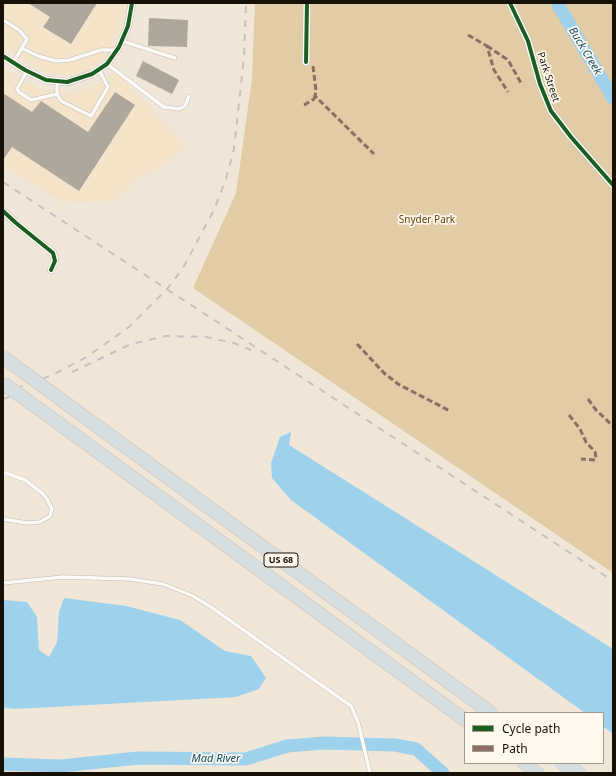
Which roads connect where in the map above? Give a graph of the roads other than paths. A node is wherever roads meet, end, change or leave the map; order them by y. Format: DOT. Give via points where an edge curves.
graph roads {
  1 [pos="132,3"];
  2 [pos="307,3"];
  3 [pos="510,3"];
  4 [pos="3,20"];
  5 [pos="122,41"];
  6 [pos="21,48"];
  7 [pos="118,50"];
  8 [pos="3,56"];
  9 [pos="175,58"];
  10 [pos="306,62"];
  11 [pos="13,63"];
  12 [pos="107,64"];
  13 [pos="99,70"];
  14 [pos="27,71"];
  15 [pos="57,82"];
  16 [pos="57,94"];
  17 [pos="190,96"];
  18 [pos="613,185"];
  19 [pos="3,211"];
  20 [pos="51,270"];
  21 [pos="3,357"];
  22 [pos="3,383"];
  23 [pos="3,472"];
  24 [pos="3,519"];
  25 [pos="3,583"];
  26 [pos="490,712"];
  27 [pos="464,719"];
  28 [pos="525,764"];
  29 [pos="560,764"];
  30 [pos="564,764"];
  31 [pos="370,773"];
  32 [pos="537,773"];
  33 [pos="573,773"];
  34 [pos="579,773"];
  1 -- 5 [label="street"];
  2 -- 10 [label="street"];
  3 -- 18 [label="street, Park Street" via="528,41 540,84 551,111 571,138"];
  4 -- 6 [label="lane" via="27,39"];
  5 -- 7 [label="street"];
  5 -- 9 [label="lane"];
  6 -- 7 [label="lane" via="56,61 70,60 101,50"];
  6 -- 11 [label="lane"];
  7 -- 12 [label="street"];
  8 -- 11 [label="street"];
  11 -- 14 [label="street"];
  12 -- 13 [label="street"];
  12 -- 17 [label="lane" via="164,107 179,109 185,106"];
  13 -- 15 [label="street" via="77,79"];
  13 -- 16 [label="lane" via="108,87 90,116 61,101"];
  14 -- 15 [label="street"];
  14 -- 16 [label="lane" via="17,89 18,92 31,100"];
  15 -- 16 [label="lane"];
  19 -- 20 [label="street" via="54,252 55,262"];
  21 -- 26 [label="highway, US 68, bridge"];
  22 -- 27 [label="highway, US 68, bridge"];
  23 -- 24 [label="lane" via="25,480 42,493 48,499 52,510 50,516 40,522"];
  25 -- 31 [label="lane" via="94,577 149,581 179,589 211,607 345,700 354,712"];
  28 -- 32 [label="highway"];
  29 -- 33 [label="highway"];
  30 -- 34 [label="highway"];
}
